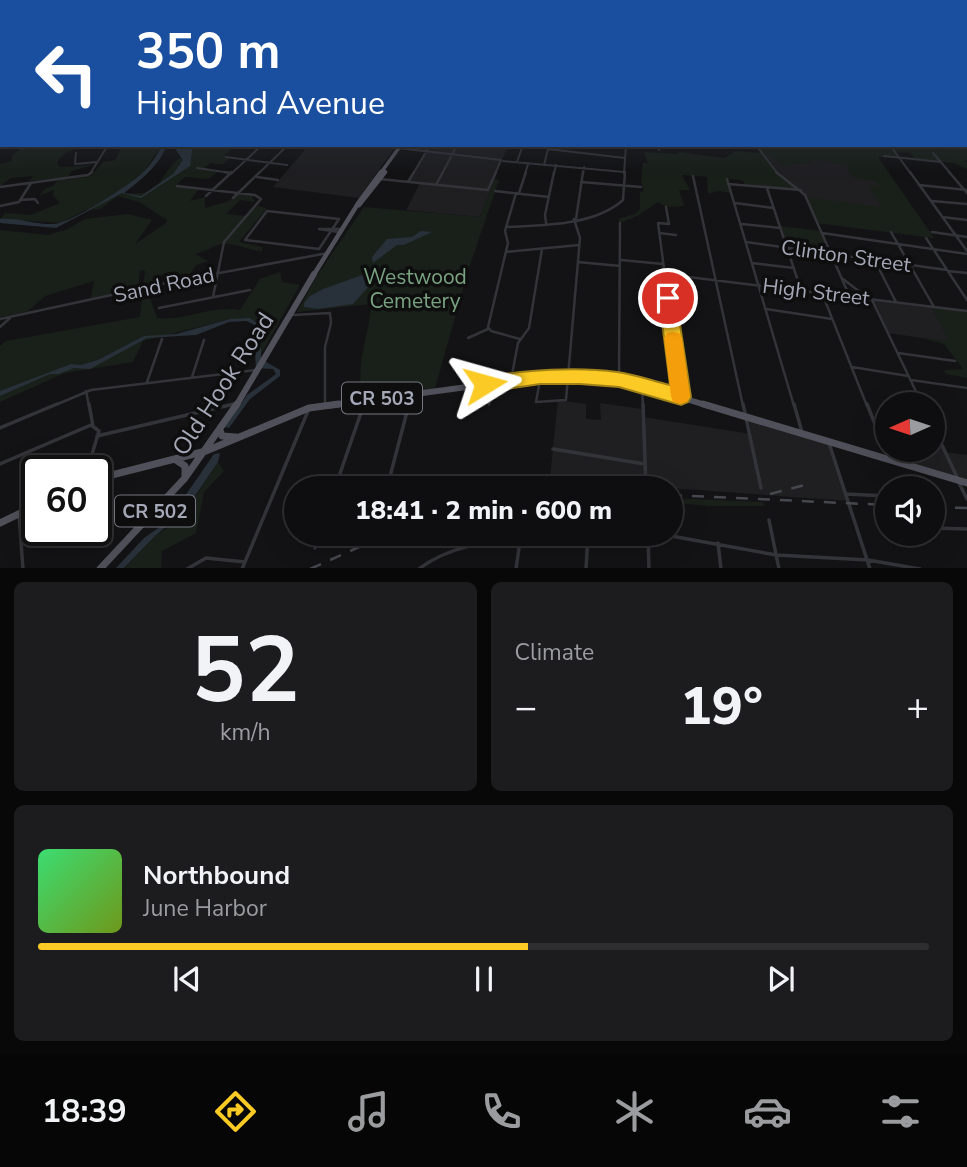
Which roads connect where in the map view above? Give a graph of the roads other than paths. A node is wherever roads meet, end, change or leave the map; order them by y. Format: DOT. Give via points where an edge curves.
graph roads {
  1 [pos="107,147"];
  2 [pos="260,147"];
  3 [pos="286,147"];
  4 [pos="400,147"];
  5 [pos="429,147"];
  6 [pos="456,147"];
  7 [pos="522,147"];
  8 [pos="549,147"];
  9 [pos="626,147"];
  10 [pos="658,147"];
  11 [pos="758,147"];
  12 [pos="891,147"];
  13 [pos="659,150"];
  14 [pos="426,151"];
  15 [pos="76,153"];
  16 [pos="933,153"];
  17 [pos="452,154"];
  18 [pos="226,156"];
  19 [pos="884,156"];
  20 [pos="625,158"];
  21 [pos="899,158"];
  22 [pos="246,160"];
  23 [pos="502,161"];
  24 [pos="99,162"];
  25 [pos="517,162"];
  26 [pos="940,162"];
  27 [pos="270,163"];
  28 [pos="528,164"];
  29 [pos="287,165"];
  30 [pos="544,165"];
  31 [pos="556,165"];
  32 [pos="584,167"];
  33 [pos="197,169"];
  34 [pos="624,172"];
  35 [pos="231,173"];
  36 [pos="693,176"];
  37 [pos="255,177"];
  38 [pos="377,179"];
  39 [pos="727,179"];
  40 [pos="278,180"];
  41 [pos="408,182"];
  42 [pos="582,182"];
  43 [pos="31,183"];
  44 [pos="728,184"];
  45 [pos="436,185"];
  46 [pos="919,185"];
  47 [pos="177,186"];
  48 [pos="624,186"];
  49 [pos="0,187"];
  50 [pos="641,187"];
  51 [pos="766,188"];
  52 [pos="801,190"];
  53 [pos="212,191"];
  54 [pos="495,191"];
  55 [pos="966,191"];
  56 [pos="237,193"];
  57 [pos="518,193"];
  58 [pos="206,196"];
  59 [pos="549,197"];
  60 [pos="233,198"];
  61 [pos="20,200"];
  62 [pos="930,200"];
  63 [pos="38,203"];
  64 [pos="734,203"];
  65 [pos="967,204"];
  66 [pos="0,206"];
  67 [pos="666,207"];
  68 [pos="773,208"];
  69 [pos="942,217"];
  70 [pos="575,219"];
  71 [pos="967,219"];
  72 [pos="546,223"];
  73 [pos="620,223"];
  74 [pos="740,224"];
  75 [pos="506,227"];
  76 [pos="780,228"];
  77 [pos="332,229"];
  78 [pos="342,231"];
  79 [pos="891,232"];
  80 [pos="932,232"];
  81 [pos="659,233"];
  82 [pos="822,233"];
  83 [pos="676,235"];
  84 [pos="956,236"];
  85 [pos="967,237"];
  86 [pos="926,238"];
  87 [pos="746,242"];
  88 [pos="897,244"];
  89 [pos="579,245"];
  90 [pos="787,247"];
  91 [pos="303,248"];
  92 [pos="542,248"];
  93 [pos="933,250"];
  94 [pos="506,252"];
  95 [pos="830,252"];
  96 [pos="967,252"];
  97 [pos="328,253"];
  98 [pos="305,257"];
  99 [pos="874,259"];
  100 [pos="620,260"];
  101 [pos="578,262"];
  102 [pos="752,263"];
  103 [pos="663,264"];
  104 [pos="909,264"];
  105 [pos="620,266"];
  106 [pos="794,268"];
  107 [pos="947,271"];
  108 [pos="839,273"];
  109 [pos="967,273"];
  110 [pos="216,274"];
  111 [pos="664,274"];
  112 [pos="716,280"];
  113 [pos="759,285"];
  114 [pos="250,290"];
  115 [pos="801,290"];
  116 [pos="822,293"];
  117 [pos="849,296"];
  118 [pos="213,297"];
  119 [pos="868,298"];
  120 [pos="967,300"];
  121 [pos="896,302"];
  122 [pos="934,307"];
  123 [pos="159,308"];
  124 [pos="766,309"];
  125 [pos="967,311"];
  126 [pos="289,316"];
  127 [pos="10,318"];
  128 [pos="0,319"];
  129 [pos="832,319"];
  130 [pos="0,327"];
  131 [pos="488,329"];
  132 [pos="468,338"];
  133 [pos="162,339"];
  134 [pos="520,339"];
  135 [pos="204,340"];
  136 [pos="898,353"];
  137 [pos="955,361"];
  138 [pos="852,367"];
  139 [pos="259,370"];
  140 [pos="566,376"];
  141 [pos="192,377"];
  142 [pos="540,377"];
  143 [pos="909,378"];
  144 [pos="619,379"];
  145 [pos="511,380"];
  146 [pos="147,382"];
  147 [pos="493,383"];
  148 [pos="473,386"];
  149 [pos="642,386"];
  150 [pos="965,387"];
  151 [pos="86,391"];
  152 [pos="916,392"];
  153 [pos="411,394"];
  154 [pos="681,397"];
  155 [pos="365,400"];
  156 [pos="239,403"];
  157 [pos="489,404"];
  158 [pos="325,406"];
  159 [pos="309,408"];
  160 [pos="748,415"];
  161 [pos="875,424"];
  162 [pos="93,426"];
  163 [pos="0,428"];
  164 [pos="220,430"];
  165 [pos="802,432"];
  166 [pos="97,436"];
  167 [pos="239,437"];
  168 [pos="828,440"];
  169 [pos="553,449"];
  170 [pos="206,451"];
  171 [pos="945,451"];
  172 [pos="875,453"];
  173 [pos="92,455"];
  174 [pos="176,460"];
  175 [pos="904,462"];
  176 [pos="0,464"];
  177 [pos="645,464"];
  178 [pos="112,475"];
  179 [pos="339,476"];
  180 [pos="390,476"];
  181 [pos="646,476"];
  182 [pos="185,478"];
  183 [pos="958,479"];
  184 [pos="967,483"];
  185 [pos="761,488"];
  186 [pos="846,494"];
  187 [pos="875,495"];
  188 [pos="967,499"];
  189 [pos="19,514"];
  190 [pos="769,520"];
  191 [pos="0,523"];
  192 [pos="945,528"];
  193 [pos="967,529"];
  194 [pos="683,538"];
  195 [pos="718,543"];
  196 [pos="480,546"];
  197 [pos="519,546"];
  198 [pos="587,546"];
  199 [pos="648,546"];
  200 [pos="776,555"];
  201 [pos="867,560"];
  202 [pos="245,562"];
  203 [pos="23,568"];
  204 [pos="101,568"];
  205 [pos="189,568"];
  206 [pos="242,568"];
  207 [pos="420,568"];
  208 [pos="516,568"];
  209 [pos="586,568"];
  210 [pos="649,568"];
  211 [pos="721,568"];
  212 [pos="779,568"];
  213 [pos="870,568"];
  214 [pos="914,568"];
  1 -- 24 [label="street"];
  2 -- 22 [label="street"];
  3 -- 27 [label="street"];
  4 -- 14 [label="street"];
  4 -- 38 [label="main road, Old Hook Road / CR 502"];
  5 -- 14 [label="street"];
  6 -- 17 [label="street"];
  7 -- 25 [label="street"];
  8 -- 20 [label="street"];
  8 -- 30 [label="street"];
  9 -- 20 [label="street"];
  10 -- 13 [label="street"];
  11 -- 52 [label="street" via="780,177"];
  12 -- 21 [label="street"];
  14 -- 17 [label="street"];
  14 -- 41 [label="street"];
  15 -- 24 [label="street" via="75,164"];
  16 -- 26 [label="street"];
  17 -- 23 [label="street"];
  17 -- 45 [label="street"];
  18 -- 22 [label="street"];
  19 -- 21 [label="street"];
  20 -- 34 [label="street"];
  21 -- 26 [label="street"];
  21 -- 46 [label="street"];
  22 -- 27 [label="street"];
  22 -- 35 [label="street"];
  23 -- 25 [label="street"];
  23 -- 45 [label="street" via="488,190"];
  24 -- 43 [label="street" via="88,175"];
  25 -- 28 [label="street"];
  26 -- 55 [label="street"];
  27 -- 29 [label="street"];
  27 -- 37 [label="street"];
  28 -- 30 [label="street"];
  28 -- 57 [label="street"];
  30 -- 31 [label="street"];
  31 -- 32 [label="street"];
  31 -- 59 [label="street"];
  32 -- 34 [label="street"];
  32 -- 42 [label="street"];
  33 -- 35 [label="street"];
  34 -- 48 [label="street"];
  35 -- 53 [label="street"];
  36 -- 112 [label="street"];
  37 -- 40 [label="street"];
  37 -- 56 [label="street"];
  38 -- 41 [label="street"];
  38 -- 78 [label="main road, Old Hook Road / CR 502"];
  39 -- 44 [label="street"];
  41 -- 45 [label="street"];
  42 -- 48 [label="street"];
  42 -- 70 [label="street"];
  43 -- 49 [label="street"];
  43 -- 61 [label="street"];
  44 -- 51 [label="street"];
  44 -- 64 [label="street"];
  46 -- 55 [label="street"];
  46 -- 62 [label="street"];
  47 -- 53 [label="street"];
  48 -- 50 [label="street"];
  48 -- 70 [label="street" via="623,201 617,207"];
  51 -- 52 [label="street"];
  51 -- 68 [label="street"];
  52 -- 82 [label="street"];
  53 -- 56 [label="street"];
  53 -- 58 [label="street"];
  54 -- 57 [label="street"];
  56 -- 60 [label="street"];
  56 -- 110 [label="street" via="261,199 224,242"];
  57 -- 59 [label="street"];
  57 -- 75 [label="street"];
  59 -- 72 [label="street"];
  61 -- 63 [label="street"];
  61 -- 66 [label="street"];
  62 -- 65 [label="street"];
  62 -- 69 [label="street"];
  64 -- 68 [label="street"];
  64 -- 74 [label="street"];
  67 -- 81 [label="street" via="669,224 658,223"];
  68 -- 76 [label="street"];
  69 -- 71 [label="street"];
  69 -- 84 [label="street"];
  70 -- 72 [label="street"];
  70 -- 89 [label="street"];
  72 -- 75 [label="street"];
  73 -- 100 [label="street"];
  74 -- 76 [label="street"];
  74 -- 87 [label="street"];
  75 -- 94 [label="street"];
  76 -- 90 [label="street"];
  77 -- 78 [label="street"];
  77 -- 91 [label="street" via="319,249"];
  77 -- 91 [label="street" via="339,219 267,211 245,240"];
  78 -- 97 [label="main road, Old Hook Road / CR 502"];
  79 -- 88 [label="street"];
  80 -- 84 [label="street"];
  81 -- 83 [label="street"];
  81 -- 103 [label="street"];
  82 -- 88 [label="street"];
  82 -- 95 [label="street"];
  84 -- 85 [label="street"];
  84 -- 96 [label="street"];
  86 -- 93 [label="street"];
  87 -- 90 [label="street, Clinton Street"];
  87 -- 102 [label="street"];
  88 -- 93 [label="street"];
  88 -- 104 [label="street"];
  89 -- 92 [label="street"];
  89 -- 101 [label="street"];
  90 -- 95 [label="street, Clinton Street"];
  90 -- 106 [label="street"];
  91 -- 98 [label="street"];
  92 -- 94 [label="street"];
  92 -- 134 [label="street" via="529,328"];
  93 -- 96 [label="street"];
  93 -- 107 [label="street"];
  94 -- 131 [label="street"];
  95 -- 99 [label="street, Clinton Street"];
  95 -- 108 [label="street"];
  97 -- 98 [label="street, Sand Road"];
  97 -- 126 [label="main road, Old Hook Road / CR 502"];
  98 -- 110 [label="street, Sand Road"];
  99 -- 104 [label="street, Clinton Street"];
  99 -- 121 [label="street"];
  100 -- 103 [label="street"];
  100 -- 105 [label="street"];
  101 -- 105 [label="street"];
  101 -- 140 [label="street"];
  102 -- 106 [label="street"];
  102 -- 113 [label="street"];
  103 -- 111 [label="street"];
  104 -- 107 [label="street, Clinton Street"];
  104 -- 122 [label="street"];
  105 -- 144 [label="street"];
  106 -- 115 [label="street"];
  107 -- 109 [label="street, Clinton Street"];
  107 -- 120 [label="street"];
  108 -- 117 [label="street"];
  108 -- 119 [label="street"];
  110 -- 118 [label="street"];
  110 -- 127 [label="street, Sand Road"];
  111 -- 112 [label="street, High Street"];
  111 -- 154 [label="street"];
  112 -- 113 [label="street, High Street"];
  112 -- 160 [label="street"];
  113 -- 115 [label="street, High Street"];
  113 -- 124 [label="street"];
  114 -- 118 [label="street"];
  115 -- 116 [label="street, High Street"];
  116 -- 117 [label="street, High Street"];
  116 -- 129 [label="street"];
  117 -- 119 [label="street, High Street"];
  118 -- 123 [label="street"];
  119 -- 121 [label="street, High Street"];
  119 -- 136 [label="street"];
  121 -- 122 [label="street, High Street"];
  122 -- 125 [label="street, High Street"];
  124 -- 129 [label="street"];
  124 -- 165 [label="street"];
  126 -- 139 [label="main road, Old Hook Road / CR 502"];
  126 -- 158 [label="street" via="331,316 325,347"];
  127 -- 128 [label="street, Sand Road"];
  127 -- 130 [label="street"];
  129 -- 138 [label="street"];
  131 -- 132 [label="street"];
  131 -- 134 [label="street"];
  133 -- 146 [label="street"];
  134 -- 145 [label="street"];
  135 -- 141 [label="street"];
  136 -- 137 [label="street"];
  136 -- 143 [label="street"];
  138 -- 143 [label="street"];
  138 -- 161 [label="street"];
  139 -- 141 [label="street"];
  139 -- 156 [label="main road, Old Hook Road / CR 502"];
  140 -- 142 [label="main road, CR 503"];
  140 -- 142 [label="street" via="566,400 536,402"];
  140 -- 144 [label="main road, CR 503"];
  141 -- 146 [label="street"];
  142 -- 145 [label="main road, CR 503"];
  143 -- 150 [label="street"];
  143 -- 152 [label="street"];
  144 -- 149 [label="main road, CR 503"];
  145 -- 147 [label="main road, CR 503"];
  146 -- 151 [label="street"];
  147 -- 148 [label="main road, CR 503"];
  147 -- 157 [label="street"];
  148 -- 153 [label="main road, CR 503"];
  148 -- 157 [label="street" via="486,390"];
  149 -- 154 [label="main road, CR 503"];
  149 -- 177 [label="street"];
  151 -- 162 [label="street"];
  151 -- 163 [label="street"];
  153 -- 155 [label="main road, CR 503"];
  153 -- 180 [label="street"];
  154 -- 160 [label="main road, CR 503"];
  155 -- 158 [label="main road, CR 503"];
  155 -- 179 [label="street"];
  156 -- 164 [label="main road, Old Hook Road / CR 502"];
  156 -- 166 [label="street"];
  158 -- 159 [label="main road, CR 503"];
  159 -- 167 [label="main road, CR 503"];
  159 -- 202 [label="street"];
  160 -- 165 [label="main road, CR 503"];
  160 -- 185 [label="street"];
  162 -- 166 [label="street" via="98,429"];
  162 -- 176 [label="street"];
  164 -- 167 [label="main road" via="222,436"];
  164 -- 170 [label="main road, Old Hook Road / CR 502"];
  165 -- 168 [label="main road, CR 503"];
  166 -- 173 [label="street"];
  167 -- 170 [label="main road, CR 503"];
  168 -- 172 [label="main road, CR 503"];
  168 -- 186 [label="street"];
  169 -- 177 [label="street"];
  170 -- 174 [label="main road, CR 503"];
  170 -- 182 [label="main road, Old Hook Road / CR 502"];
  171 -- 183 [label="street"];
  174 -- 178 [label="main road, CR 503"];
  174 -- 182 [label="main road" via="185,466"];
  175 -- 183 [label="main road, CR 503"];
  177 -- 181 [label="street"];
  182 -- 204 [label="main road, Old Hook Road / CR 502"];
  183 -- 184 [label="main road, CR 503"];
  183 -- 188 [label="street"];
  186 -- 187 [label="street"];
  186 -- 201 [label="street"];
  189 -- 191 [label="main road"];
  189 -- 203 [label="street"];
  190 -- 200 [label="street"];
  192 -- 193 [label="street"];
  194 -- 195 [label="street"];
  195 -- 200 [label="street"];
  195 -- 211 [label="street"];
  196 -- 207 [label="street" via="428,561"];
  197 -- 208 [label="street"];
  198 -- 209 [label="street"];
  199 -- 210 [label="street"];
  200 -- 201 [label="street"];
  200 -- 212 [label="street"];
  201 -- 213 [label="street"];
  201 -- 214 [label="street"];
  202 -- 205 [label="street" via="206,558"];
  202 -- 206 [label="street"];
}
